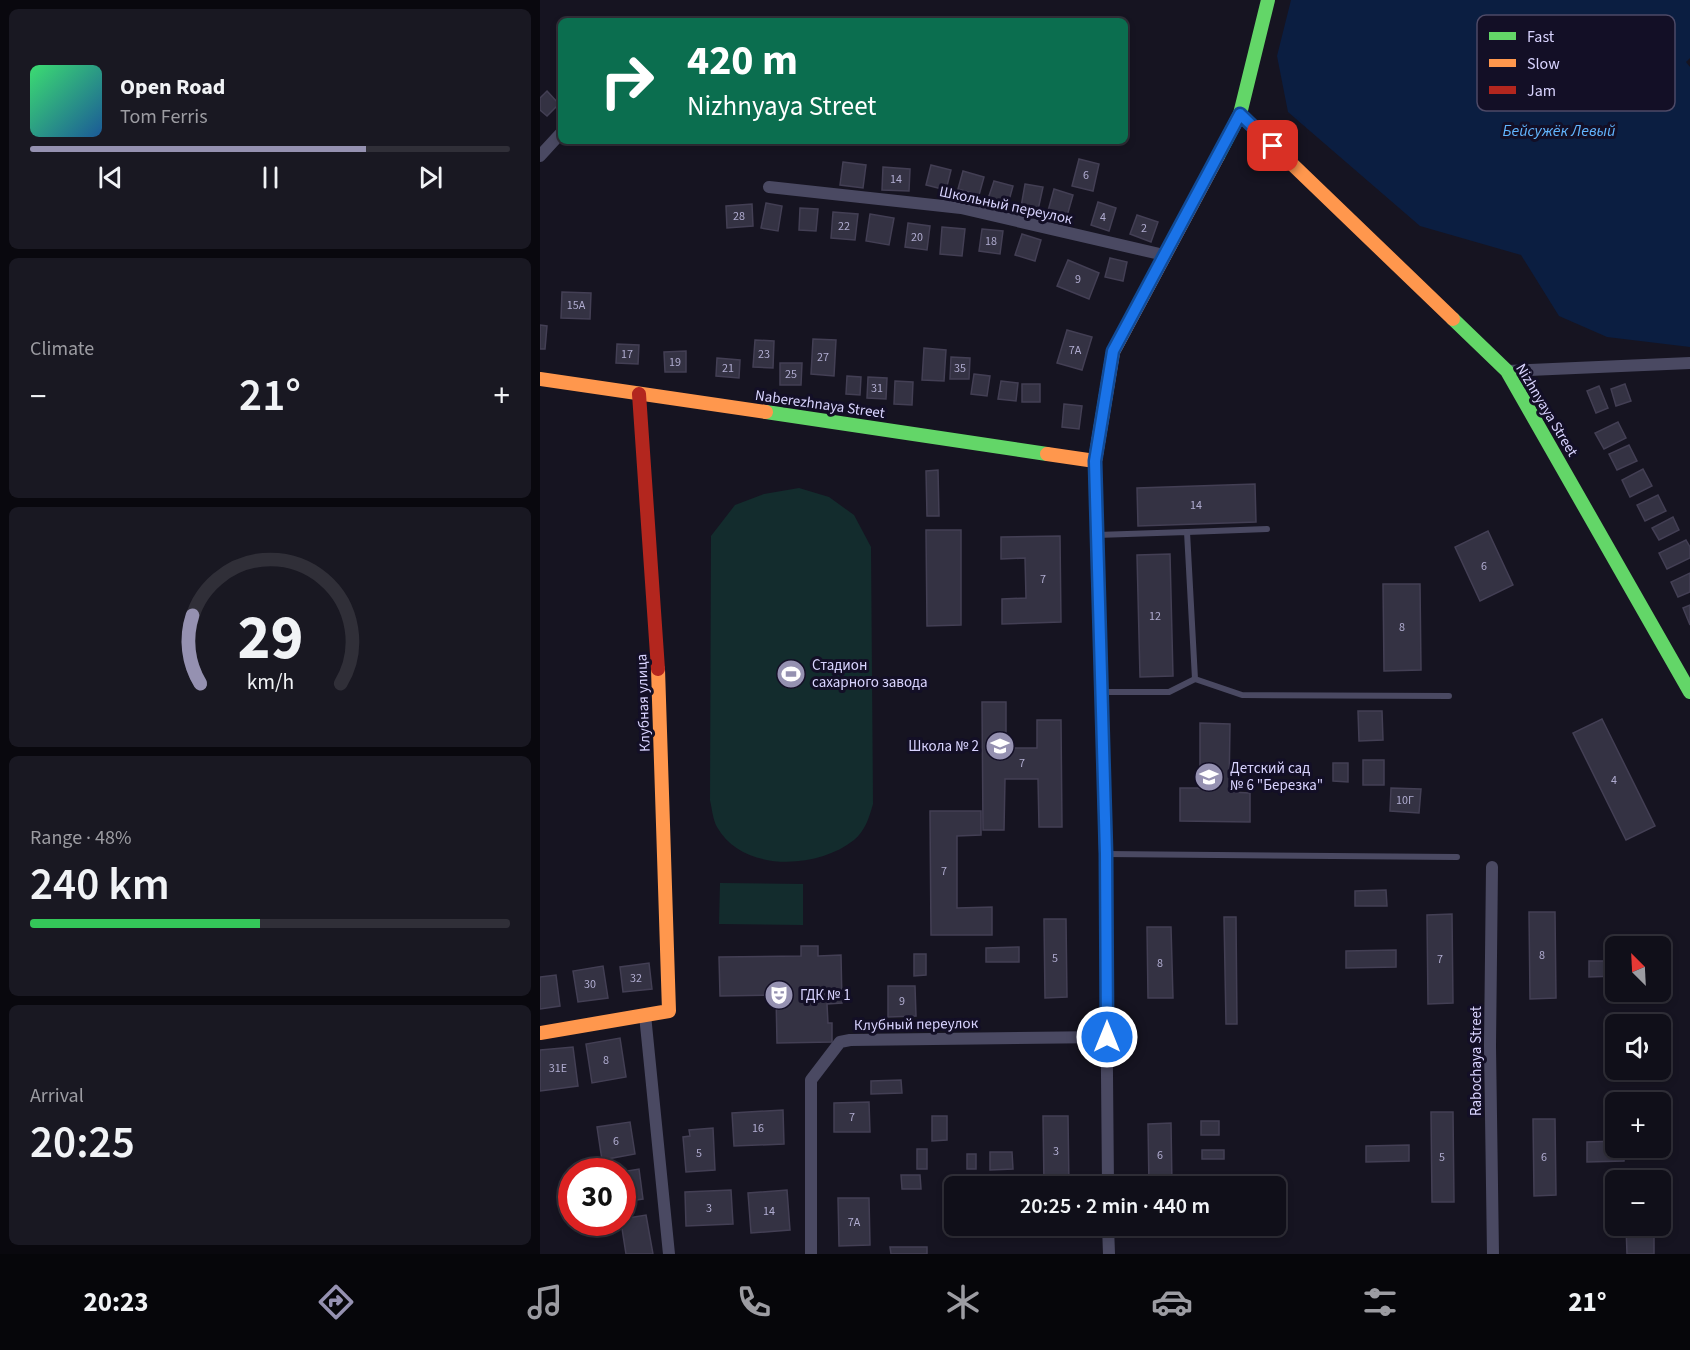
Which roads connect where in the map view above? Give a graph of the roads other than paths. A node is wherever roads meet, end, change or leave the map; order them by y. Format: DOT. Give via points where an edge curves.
graph roads {
  1 [pos="1268,0"];
  2 [pos="1240,114"];
  3 [pos="558,136"];
  4 [pos="540,156"];
  5 [pos="769,187"];
  6 [pos="1164,255"];
  7 [pos="1690,363"];
  8 [pos="1507,371"];
  9 [pos="540,379"];
  10 [pos="639,394"];
  11 [pos="1095,461"];
  12 [pos="1267,529"];
  13 [pos="1187,532"];
  14 [pos="1097,535"];
  15 [pos="1195,680"];
  16 [pos="1101,692"];
  17 [pos="1690,692"];
  18 [pos="1449,696"];
  19 [pos="1106,854"];
  20 [pos="1457,857"];
  21 [pos="1492,867"];
  22 [pos="645,1015"];
  23 [pos="540,1033"];
  24 [pos="1107,1037"];
  25 [pos="1108,1176"];
  26 [pos="1108,1236"];
  27 [pos="669,1254"];
  28 [pos="811,1254"];
  29 [pos="1109,1254"];
  30 [pos="1493,1254"];
  1 -- 2 [label="street"];
  2 -- 6 [label="street"];
  2 -- 8 [label="street, Nizhnyaya Street"];
  3 -- 4 [label="street"];
  5 -- 6 [label="street, Школьный переулок" via="961,208"];
  6 -- 11 [label="street" via="1113,351"];
  7 -- 8 [label="street"];
  8 -- 17 [label="street, Nizhnyaya Street"];
  9 -- 10 [label="street, Naberezhnaya Street"];
  10 -- 11 [label="street, Naberezhnaya Street"];
  10 -- 22 [label="street, Клубная улица" via="658,654 669,1011"];
  11 -- 14 [label="street"];
  12 -- 13 [label="lane"];
  13 -- 14 [label="lane"];
  13 -- 15 [label="lane"];
  14 -- 16 [label="street"];
  15 -- 16 [label="lane" via="1169,692"];
  15 -- 18 [label="lane" via="1242,695"];
  16 -- 19 [label="street"];
  19 -- 20 [label="lane"];
  19 -- 24 [label="street"];
  21 -- 30 [label="street, Rabochaya Street"];
  22 -- 23 [label="street"];
  22 -- 27 [label="street"];
  24 -- 25 [label="street"];
  24 -- 28 [label="street, Клубный переулок" via="840,1042 811,1080"];
  26 -- 29 [label="street"];
}
